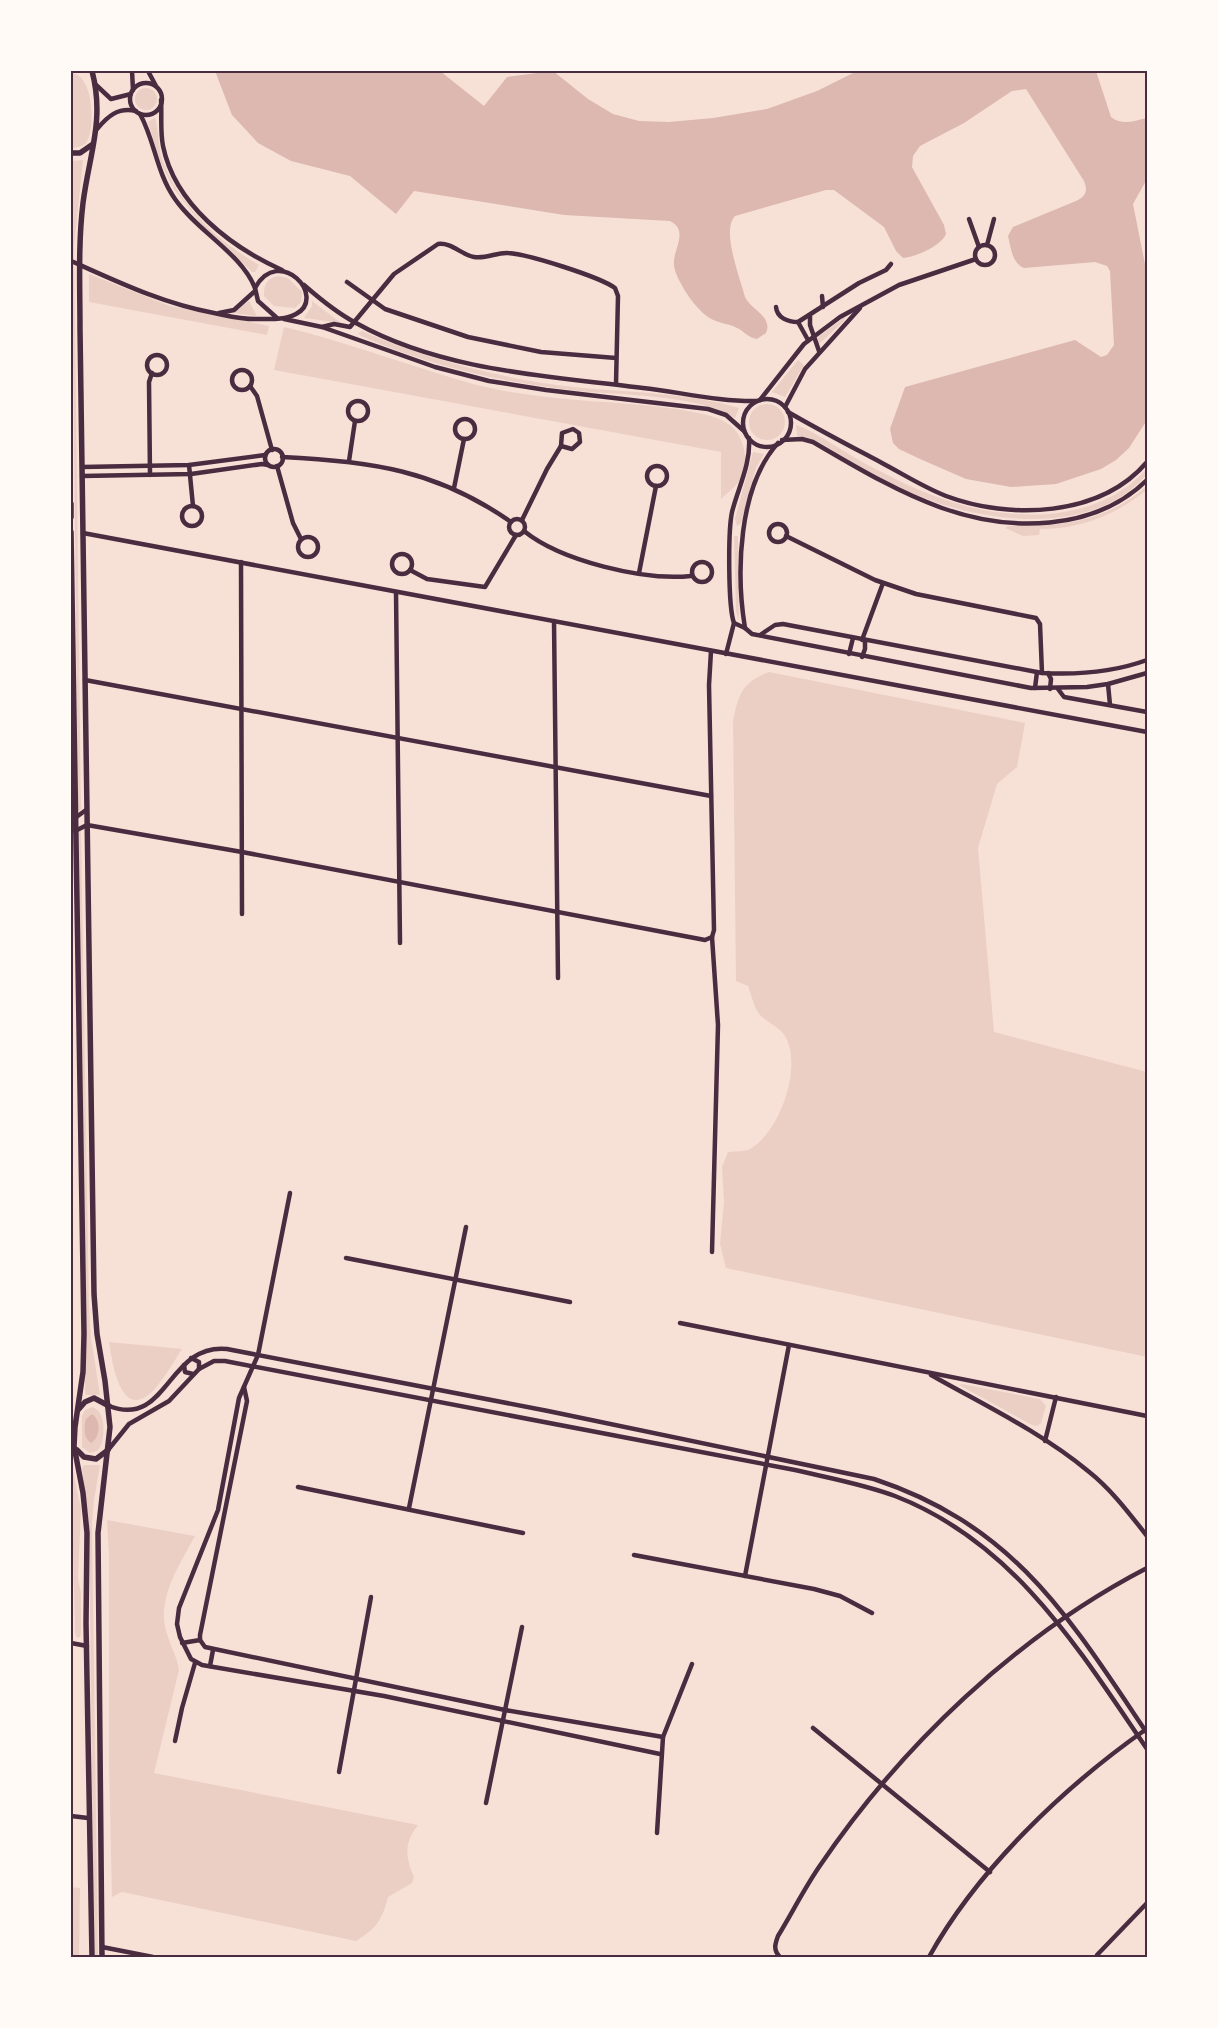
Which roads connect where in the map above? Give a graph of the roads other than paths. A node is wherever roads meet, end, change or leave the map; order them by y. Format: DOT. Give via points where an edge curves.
graph roads {
  1 [pos="86,71"];
  2 [pos="92,71"];
  3 [pos="132,71"];
  4 [pos="148,71"];
  5 [pos="94,81"];
  6 [pos="156,88"];
  7 [pos="132,92"];
  8 [pos="161,100"];
  9 [pos="138,112"];
  10 [pos="97,129"];
  11 [pos="93,144"];
  12 [pos="71,153"];
  13 [pos="969,219"];
  14 [pos="994,219"];
  15 [pos="987,245"];
  16 [pos="978,248"];
  17 [pos="976,259"];
  18 [pos="71,261"];
  19 [pos="891,264"];
  20 [pos="283,270"];
  21 [pos="347,282"];
  22 [pos="304,285"];
  23 [pos="255,290"];
  24 [pos="822,296"];
  25 [pos="372,300"];
  26 [pos="866,301"];
  27 [pos="776,307"];
  28 [pos="822,307"];
  29 [pos="215,314"];
  30 [pos="810,316"];
  31 [pos="276,318"];
  32 [pos="284,319"];
  33 [pos="798,322"];
  34 [pos="356,323"];
  35 [pos="322,327"];
  36 [pos="814,336"];
  37 [pos="808,340"];
  38 [pos="820,352"];
  39 [pos="616,358"];
  40 [pos="152,373"];
  41 [pos="616,384"];
  42 [pos="250,386"];
  43 [pos="758,400"];
  44 [pos="785,407"];
  45 [pos="788,412"];
  46 [pos="356,420"];
  47 [pos="744,431"];
  48 [pos="749,438"];
  49 [pos="464,439"];
  50 [pos="780,442"];
  51 [pos="560,446"];
  52 [pos="272,450"];
  53 [pos="266,455"];
  54 [pos="282,458"];
  55 [pos="349,461"];
  56 [pos="1147,462"];
  57 [pos="189,465"];
  58 [pos="268,465"];
  59 [pos="150,466"];
  60 [pos="277,466"];
  61 [pos="82,467"];
  62 [pos="191,474"];
  63 [pos="150,475"];
  64 [pos="82,476"];
  65 [pos="1147,480"];
  66 [pos="656,486"];
  67 [pos="454,488"];
  68 [pos="71,504"];
  69 [pos="192,506"];
  70 [pos="71,517"];
  71 [pos="522,520"];
  72 [pos="511,522"];
  73 [pos="730,528"];
  74 [pos="743,528"];
  75 [pos="524,531"];
  76 [pos="71,532"];
  77 [pos="83,533"];
  78 [pos="516,534"];
  79 [pos="786,536"];
  80 [pos="301,539"];
  81 [pos="241,562"];
  82 [pos="410,570"];
  83 [pos="639,573"];
  84 [pos="691,576"];
  85 [pos="883,583"];
  86 [pos="396,592"];
  87 [pos="554,621"];
  88 [pos="734,623"];
  89 [pos="745,628"];
  90 [pos="760,635"];
  91 [pos="853,638"];
  92 [pos="863,640"];
  93 [pos="711,651"];
  94 [pos="726,654"];
  95 [pos="849,654"];
  96 [pos="862,657"];
  97 [pos="1147,660"];
  98 [pos="1040,673"];
  99 [pos="1048,673"];
  100 [pos="1147,673"];
  101 [pos="85,680"];
  102 [pos="1108,684"];
  103 [pos="1035,688"];
  104 [pos="1050,689"];
  105 [pos="1058,689"];
  106 [pos="1110,705"];
  107 [pos="242,710"];
  108 [pos="1147,712"];
  109 [pos="1147,732"];
  110 [pos="397,739"];
  111 [pos="556,768"];
  112 [pos="711,796"];
  113 [pos="73,804"];
  114 [pos="86,810"];
  115 [pos="73,817"];
  116 [pos="86,825"];
  117 [pos="75,831"];
  118 [pos="242,852"];
  119 [pos="399,883"];
  120 [pos="556,912"];
  121 [pos="242,914"];
  122 [pos="712,937"];
  123 [pos="400,943"];
  124 [pos="558,978"];
  125 [pos="290,1193"];
  126 [pos="466,1227"];
  127 [pos="712,1252"];
  128 [pos="346,1258"];
  129 [pos="455,1279"];
  130 [pos="570,1302"];
  131 [pos="680,1323"];
  132 [pos="789,1345"];
  133 [pos="258,1355"];
  134 [pos="191,1358"];
  135 [pos="184,1364"];
  136 [pos="254,1365"];
  137 [pos="199,1369"];
  138 [pos="928,1373"];
  139 [pos="193,1374"];
  140 [pos="244,1386"];
  141 [pos="432,1390"];
  142 [pos="1056,1397"];
  143 [pos="430,1399"];
  144 [pos="145,1405"];
  145 [pos="108,1406"];
  146 [pos="77,1411"];
  147 [pos="150,1412"];
  148 [pos="1147,1416"];
  149 [pos="601,1422"];
  150 [pos="600,1432"];
  151 [pos="1045,1441"];
  152 [pos="74,1446"];
  153 [pos="108,1450"];
  154 [pos="767,1456"];
  155 [pos="765,1465"];
  156 [pos="298,1487"];
  157 [pos="409,1508"];
  158 [pos="523,1533"];
  159 [pos="207,1534"];
  160 [pos="220,1536"];
  161 [pos="1147,1536"];
  162 [pos="634,1555"];
  163 [pos="1147,1568"];
  164 [pos="745,1576"];
  165 [pos="371,1597"];
  166 [pos="872,1613"];
  167 [pos="1067,1616"];
  168 [pos="1058,1623"];
  169 [pos="522,1627"];
  170 [pos="200,1640"];
  171 [pos="71,1643"];
  172 [pos="182,1643"];
  173 [pos="87,1646"];
  174 [pos="214,1650"];
  175 [pos="196,1663"];
  176 [pos="692,1664"];
  177 [pos="210,1666"];
  178 [pos="356,1680"];
  179 [pos="353,1690"];
  180 [pos="505,1710"];
  181 [pos="504,1720"];
  182 [pos="813,1728"];
  183 [pos="1146,1731"];
  184 [pos="1138,1735"];
  185 [pos="663,1737"];
  186 [pos="176,1741"];
  187 [pos="1147,1749"];
  188 [pos="660,1754"];
  189 [pos="339,1772"];
  190 [pos="881,1784"];
  191 [pos="486,1804"];
  192 [pos="71,1816"];
  193 [pos="88,1818"];
  194 [pos="657,1833"];
  195 [pos="990,1872"];
  196 [pos="1147,1903"];
  197 [pos="102,1947"];
  198 [pos="1097,1955"];
  199 [pos="92,1957"];
  200 [pos="102,1957"];
  201 [pos="153,1957"];
  202 [pos="780,1957"];
  203 [pos="929,1957"];
  1 -- 5 [label="main road"];
  2 -- 5 [label="main road"];
  3 -- 7 [label="street"];
  4 -- 6 [label="street"];
  5 -- 7 [label="street" via="111,99"];
  5 -- 10 [label="main road"];
  6 -- 7 [label="street" via="144,83"];
  6 -- 8 [label="street"];
  7 -- 9 [label="street" via="131,103"];
  8 -- 9 [label="street" via="154,112"];
  8 -- 20 [label="street" via="166,156 180,186 195,207 249,254"];
  9 -- 10 [label="street" via="120,110"];
  9 -- 23 [label="street" via="163,178 175,199 197,225 248,272"];
  10 -- 11 [label="main road"];
  11 -- 12 [label="main road"];
  11 -- 61 [label="main road" via="83,204"];
  13 -- 16 [label="street"];
  14 -- 15 [label="street"];
  15 -- 16 [label="street"];
  15 -- 17 [label="street" via="994,251 993,261 984,264"];
  16 -- 17 [label="street"];
  17 -- 26 [label="street" via="918,277"];
  18 -- 29 [label="street" via="169,302"];
  19 -- 28 [label="street"];
  20 -- 22 [label="street"];
  20 -- 23 [label="street" via="264,275"];
  21 -- 25 [label="street"];
  22 -- 32 [label="street" via="306,304 298,314"];
  22 -- 34 [label="street"];
  23 -- 29 [label="street" via="234,310"];
  23 -- 31 [label="street" via="263,308"];
  24 -- 28 [label="street"];
  25 -- 34 [label="street"];
  25 -- 39 [label="street" via="385,309 468,337 541,352"];
  25 -- 39 [label="street" via="401,269 438,244 446,244 476,258 519,254 615,288 618,296"];
  26 -- 36 [label="street"];
  26 -- 38 [label="street"];
  27 -- 33 [label="street" via="782,318"];
  28 -- 30 [label="street"];
  29 -- 31 [label="street" via="234,318"];
  30 -- 33 [label="street"];
  30 -- 36 [label="street"];
  31 -- 32 [label="street"];
  32 -- 35 [label="street"];
  33 -- 37 [label="street"];
  34 -- 35 [label="street" via="346,328 334,324"];
  34 -- 41 [label="street" via="416,348 478,365 544,377"];
  35 -- 47 [label="street" via="458,374 546,390 695,406 726,415"];
  36 -- 37 [label="street"];
  36 -- 38 [label="street"];
  37 -- 43 [label="street"];
  38 -- 44 [label="street" via="801,375"];
  39 -- 41 [label="street"];
  40 -- 40 [label="street" via="161,374 165,370 166,360 162,356 152,356 147,361 147,368"];
  40 -- 59 [label="street" via="149,382"];
  41 -- 43 [label="street" via="720,399"];
  42 -- 42 [label="street" via="252,379 247,371 235,373 232,379 236,387 242,390"];
  42 -- 52 [label="street" via="257,396"];
  43 -- 44 [label="street" via="774,400"];
  43 -- 47 [label="street" via="746,410"];
  44 -- 45 [label="street"];
  45 -- 50 [label="street" via="790,428"];
  45 -- 56 [label="street" via="932,490 982,506 1040,509 1083,502 1115,490"];
  46 -- 46 [label="street" via="362,420 368,411 360,401 351,403 348,408 350,417"];
  46 -- 55 [label="street"];
  47 -- 48 [label="street"];
  48 -- 50 [label="street" via="766,446"];
  48 -- 73 [label="street" via="747,462"];
  49 -- 49 [label="street" via="473,435 475,429 466,420 457,422 455,428 456,434"];
  49 -- 67 [label="street"];
  50 -- 65 [label="street" via="802,439 813,442 942,508 996,521 1054,522 1085,516 1122,500"];
  50 -- 74 [label="street" via="750,494"];
  51 -- 51 [label="street" via="576,447 580,442 579,433 573,429 565,430"];
  51 -- 71 [label="street"];
  52 -- 53 [label="street"];
  52 -- 54 [label="street" via="278,450"];
  53 -- 57 [label="street"];
  53 -- 58 [label="street"];
  54 -- 55 [label="street"];
  54 -- 60 [label="street"];
  55 -- 67 [label="street"];
  57 -- 59 [label="street"];
  57 -- 62 [label="street"];
  58 -- 60 [label="street"];
  58 -- 62 [label="street"];
  59 -- 61 [label="street"];
  59 -- 63 [label="street"];
  60 -- 80 [label="street" via="293,523"];
  61 -- 64 [label="main road"];
  62 -- 63 [label="street"];
  62 -- 69 [label="street"];
  63 -- 64 [label="street"];
  64 -- 77 [label="main road"];
  66 -- 66 [label="street" via="662,485 667,476 659,466 653,467 648,474 650,483"];
  66 -- 83 [label="street"];
  67 -- 72 [label="street"];
  68 -- 70 [label="main road"];
  69 -- 69 [label="street" via="186,507 182,515 185,523 191,526 200,521 202,515"];
  71 -- 72 [label="street"];
  71 -- 75 [label="street"];
  72 -- 78 [label="street" via="510,530"];
  73 -- 74 [label="street"];
  73 -- 88 [label="street"];
  74 -- 89 [label="street"];
  75 -- 78 [label="street"];
  75 -- 83 [label="street" via="535,540 582,560"];
  76 -- 113 [label="main road"];
  77 -- 81 [label="street"];
  77 -- 101 [label="main road"];
  78 -- 82 [label="street" via="485,587 427,579"];
  79 -- 79 [label="street" via="785,528 780,525 770,530 775,542 783,541"];
  79 -- 85 [label="street"];
  80 -- 80 [label="street" via="300,553 309,557 314,554 318,548 316,542 308,536"];
  81 -- 86 [label="street"];
  81 -- 107 [label="street"];
  82 -- 82 [label="street" via="411,560 406,555 394,557 392,566 395,571 404,573"];
  83 -- 84 [label="street"];
  84 -- 84 [label="street" via="704,582 711,576 712,569 700,562 693,567"];
  85 -- 92 [label="street"];
  85 -- 98 [label="street" via="932,599 1036,618 1040,624"];
  86 -- 87 [label="street"];
  86 -- 110 [label="street"];
  87 -- 93 [label="street"];
  87 -- 111 [label="street"];
  88 -- 89 [label="street"];
  88 -- 94 [label="street"];
  89 -- 90 [label="street"];
  90 -- 91 [label="street" via="775,625 783,624"];
  90 -- 95 [label="street"];
  91 -- 92 [label="street"];
  91 -- 95 [label="street"];
  92 -- 96 [label="street"];
  92 -- 98 [label="street"];
  93 -- 94 [label="street"];
  93 -- 112 [label="street"];
  94 -- 109 [label="street"];
  95 -- 96 [label="street"];
  96 -- 103 [label="street"];
  97 -- 99 [label="street" via="1111,670"];
  98 -- 99 [label="street"];
  98 -- 103 [label="street"];
  99 -- 104 [label="street"];
  100 -- 102 [label="street"];
  101 -- 107 [label="street"];
  101 -- 114 [label="main road"];
  102 -- 105 [label="street"];
  102 -- 106 [label="street"];
  103 -- 104 [label="street"];
  104 -- 105 [label="street"];
  105 -- 106 [label="street" via="1064,697"];
  106 -- 108 [label="street"];
  107 -- 110 [label="street"];
  107 -- 118 [label="street"];
  110 -- 111 [label="street"];
  110 -- 119 [label="street"];
  111 -- 112 [label="street"];
  111 -- 120 [label="street"];
  112 -- 122 [label="street"];
  113 -- 115 [label="main road"];
  114 -- 115 [label="street"];
  114 -- 116 [label="main road"];
  115 -- 117 [label="main road"];
  116 -- 117 [label="street"];
  116 -- 118 [label="street"];
  116 -- 145 [label="main road" via="94,1294"];
  117 -- 146 [label="main road" via="84,1334"];
  118 -- 119 [label="street"];
  118 -- 121 [label="street"];
  119 -- 120 [label="street"];
  119 -- 123 [label="street"];
  120 -- 122 [label="street" via="705,940"];
  120 -- 124 [label="street"];
  122 -- 127 [label="street" via="718,1025"];
  125 -- 133 [label="street"];
  126 -- 129 [label="street"];
  128 -- 129 [label="street"];
  129 -- 130 [label="street"];
  129 -- 141 [label="street"];
  131 -- 132 [label="street"];
  132 -- 138 [label="street"];
  132 -- 154 [label="street"];
  133 -- 134 [label="street" via="214,1348"];
  133 -- 136 [label="street"];
  133 -- 141 [label="street"];
  134 -- 135 [label="street"];
  134 -- 137 [label="street" via="198,1360"];
  135 -- 139 [label="street" via="185,1372"];
  135 -- 144 [label="street" via="161,1393"];
  136 -- 137 [label="street" via="219,1361"];
  136 -- 140 [label="street"];
  136 -- 143 [label="street"];
  137 -- 139 [label="street"];
  138 -- 142 [label="street"];
  138 -- 151 [label="street"];
  139 -- 147 [label="street" via="169,1401"];
  140 -- 159 [label="street" via="218,1510"];
  140 -- 160 [label="street" via="246,1401"];
  141 -- 143 [label="street"];
  141 -- 149 [label="street"];
  142 -- 148 [label="street"];
  142 -- 151 [label="street"];
  143 -- 150 [label="street"];
  143 -- 157 [label="street"];
  144 -- 145 [label="street" via="124,1411"];
  144 -- 147 [label="street"];
  145 -- 146 [label="main road" via="94,1398"];
  145 -- 153 [label="main road"];
  146 -- 152 [label="main road"];
  147 -- 153 [label="street" via="129,1424"];
  149 -- 150 [label="street"];
  149 -- 154 [label="street"];
  150 -- 155 [label="street"];
  151 -- 161 [label="street" via="1101,1482"];
  152 -- 153 [label="main road" via="89,1459 102,1457"];
  152 -- 173 [label="main road" via="86,1526"];
  153 -- 197 [label="main road" via="98,1533"];
  154 -- 155 [label="street"];
  154 -- 167 [label="street" via="874,1479 936,1504 1006,1551"];
  155 -- 164 [label="street"];
  155 -- 168 [label="street" via="874,1488 918,1506 984,1547 1034,1593"];
  156 -- 157 [label="street"];
  157 -- 158 [label="street"];
  159 -- 160 [label="street"];
  159 -- 172 [label="street" via="179,1608 177,1624"];
  160 -- 170 [label="street"];
  162 -- 164 [label="street"];
  163 -- 167 [label="street"];
  164 -- 166 [label="street" via="832,1593"];
  165 -- 178 [label="street"];
  167 -- 168 [label="street"];
  167 -- 183 [label="street"];
  168 -- 184 [label="street"];
  168 -- 190 [label="street" via="954,1708"];
  169 -- 180 [label="street"];
  170 -- 172 [label="street"];
  170 -- 174 [label="street" via="205,1647"];
  171 -- 173 [label="street"];
  172 -- 175 [label="street"];
  173 -- 193 [label="main road"];
  174 -- 177 [label="street"];
  174 -- 178 [label="street"];
  175 -- 177 [label="street"];
  175 -- 186 [label="street"];
  176 -- 185 [label="street"];
  177 -- 179 [label="street"];
  178 -- 179 [label="street"];
  178 -- 180 [label="street"];
  179 -- 181 [label="street"];
  179 -- 189 [label="street"];
  180 -- 181 [label="street"];
  180 -- 185 [label="street"];
  181 -- 188 [label="street"];
  181 -- 191 [label="street"];
  182 -- 190 [label="street"];
  183 -- 184 [label="street"];
  184 -- 187 [label="street"];
  184 -- 195 [label="street" via="1043,1815"];
  185 -- 188 [label="street"];
  188 -- 194 [label="street"];
  190 -- 195 [label="street"];
  190 -- 202 [label="street" via="818,1869 783,1928 775,1946"];
  192 -- 193 [label="street"];
  193 -- 199 [label="main road"];
  195 -- 203 [label="street"];
  196 -- 198 [label="street"];
  197 -- 200 [label="main road"];
  197 -- 201 [label="street"];
}
